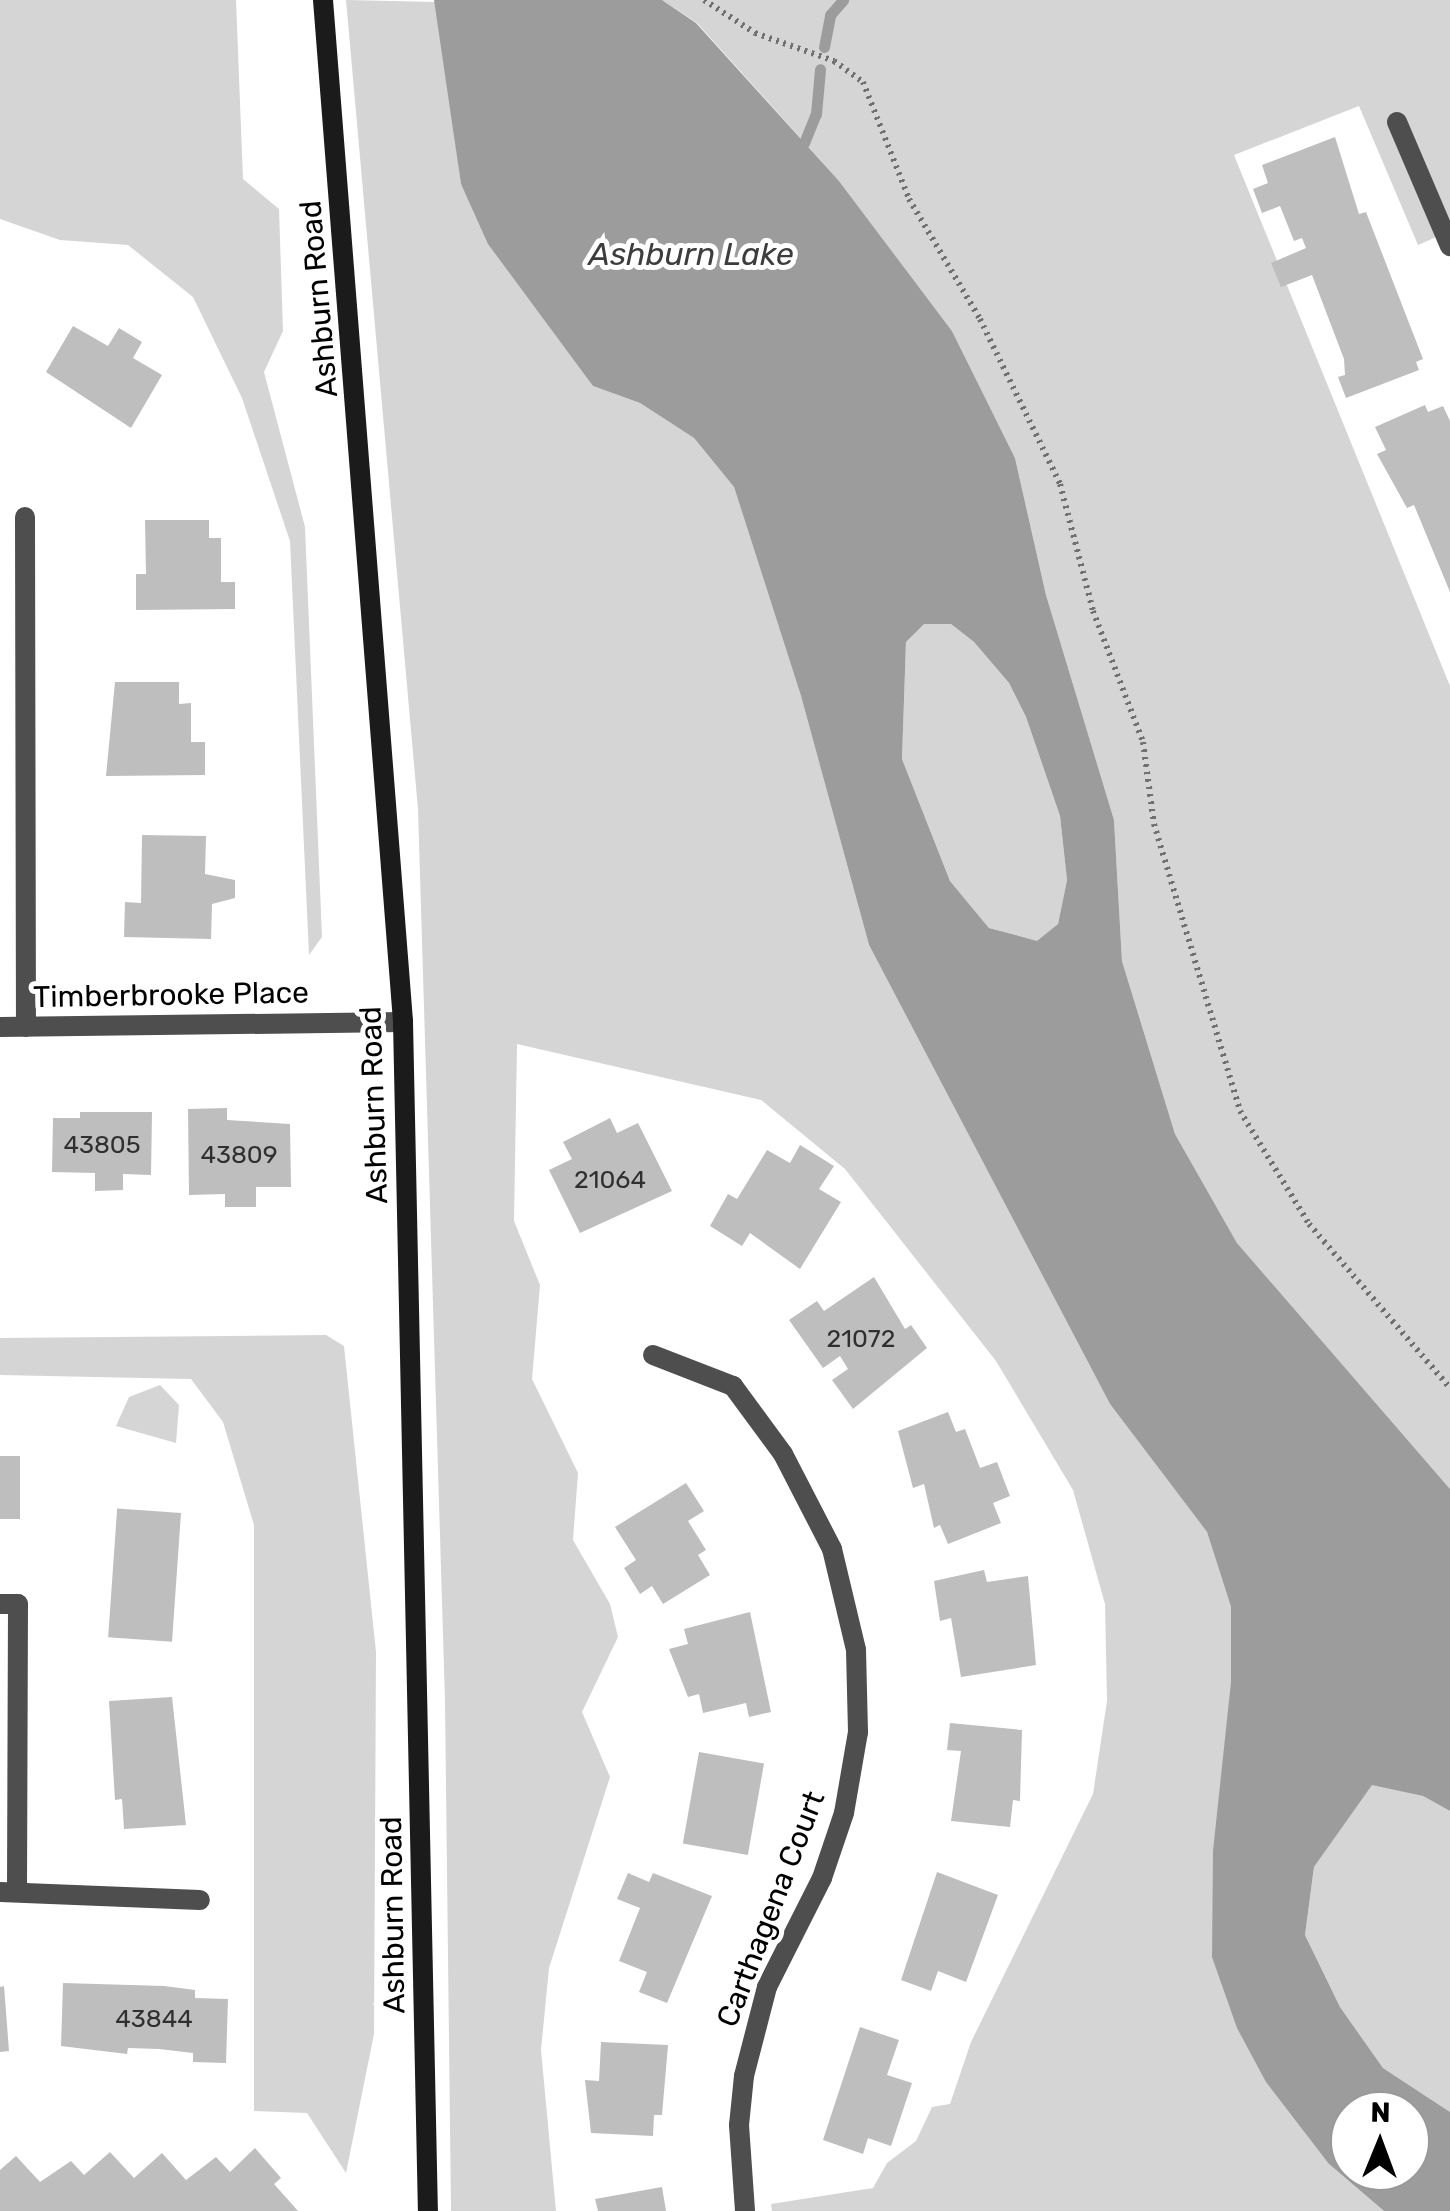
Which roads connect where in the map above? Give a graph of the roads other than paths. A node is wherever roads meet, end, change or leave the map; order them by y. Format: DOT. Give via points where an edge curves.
graph roads {
  1 [pos="324,3"];
  2 [pos="1397,122"];
  3 [pos="1450,246"];
  4 [pos="25,516"];
  5 [pos="403,1022"];
  6 [pos="0,1027"];
  7 [pos="26,1027"];
  8 [pos="653,1355"];
  9 [pos="0,1604"];
  10 [pos="8,1892"];
  11 [pos="200,1900"];
  12 [pos="428,2211"];
  13 [pos="745,2211"];
  1 -- 5 [label="main road, Ashburn Road"];
  2 -- 3 [label="street"];
  4 -- 7 [label="street"];
  5 -- 7 [label="street, Timberbrooke Place"];
  5 -- 12 [label="main road, Ashburn Road"];
  6 -- 7 [label="street, Timberbrooke Place"];
  8 -- 13 [label="street, Carthagena Court" via="733,1386 783,1454 832,1548 856,1650 858,1732 844,1813 822,1878 767,1987 744,2076 739,2125"];
  9 -- 10 [label="street" via="18,1604"];
  10 -- 11 [label="street"];
}
